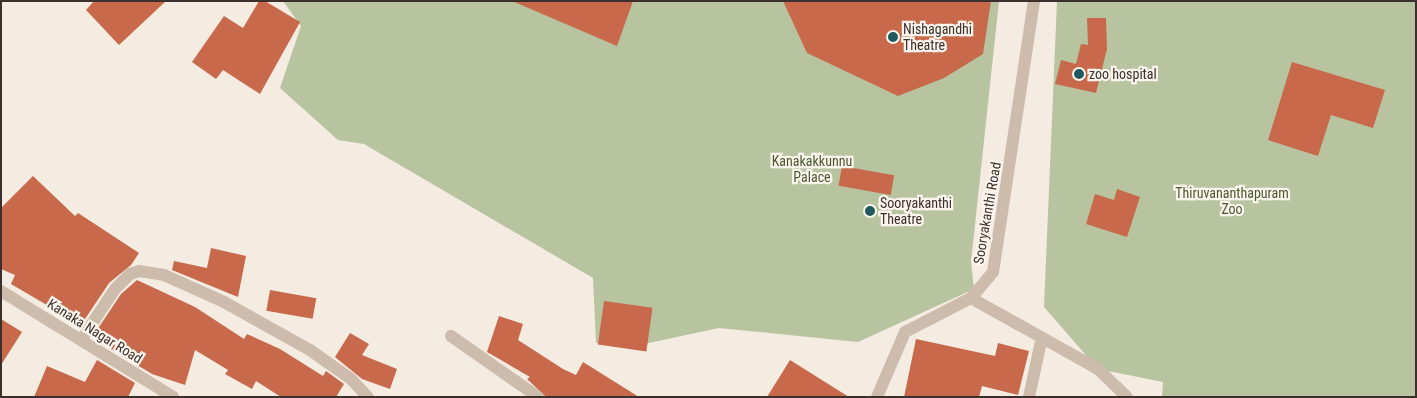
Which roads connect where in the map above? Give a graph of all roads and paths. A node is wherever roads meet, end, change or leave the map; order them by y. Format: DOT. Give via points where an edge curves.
graph roads {
  1 [pos="1034,1"];
  2 [pos="1,291"];
  3 [pos="971,298"];
  4 [pos="451,336"];
  5 [pos="1042,338"];
  6 [pos="80,340"];
  7 [pos="173,397"];
  8 [pos="368,397"];
  9 [pos="538,397"];
  10 [pos="877,397"];
  11 [pos="1028,397"];
  12 [pos="1127,397"];
  1 -- 3 [label="street, Sooryakanthi Road" via="993,272"];
  2 -- 6 [label="street, Kanaka Nagar Road"];
  3 -- 5 [label="street"];
  3 -- 10 [label="street" via="905,332"];
  4 -- 9 [label="street"];
  5 -- 11 [label="street"];
  5 -- 12 [label="street" via="1098,369"];
  6 -- 7 [label="street, Kanaka Nagar Road"];
  6 -- 8 [label="street" via="114,289 130,274 139,271 164,275 224,302 310,350 351,379"];
}
